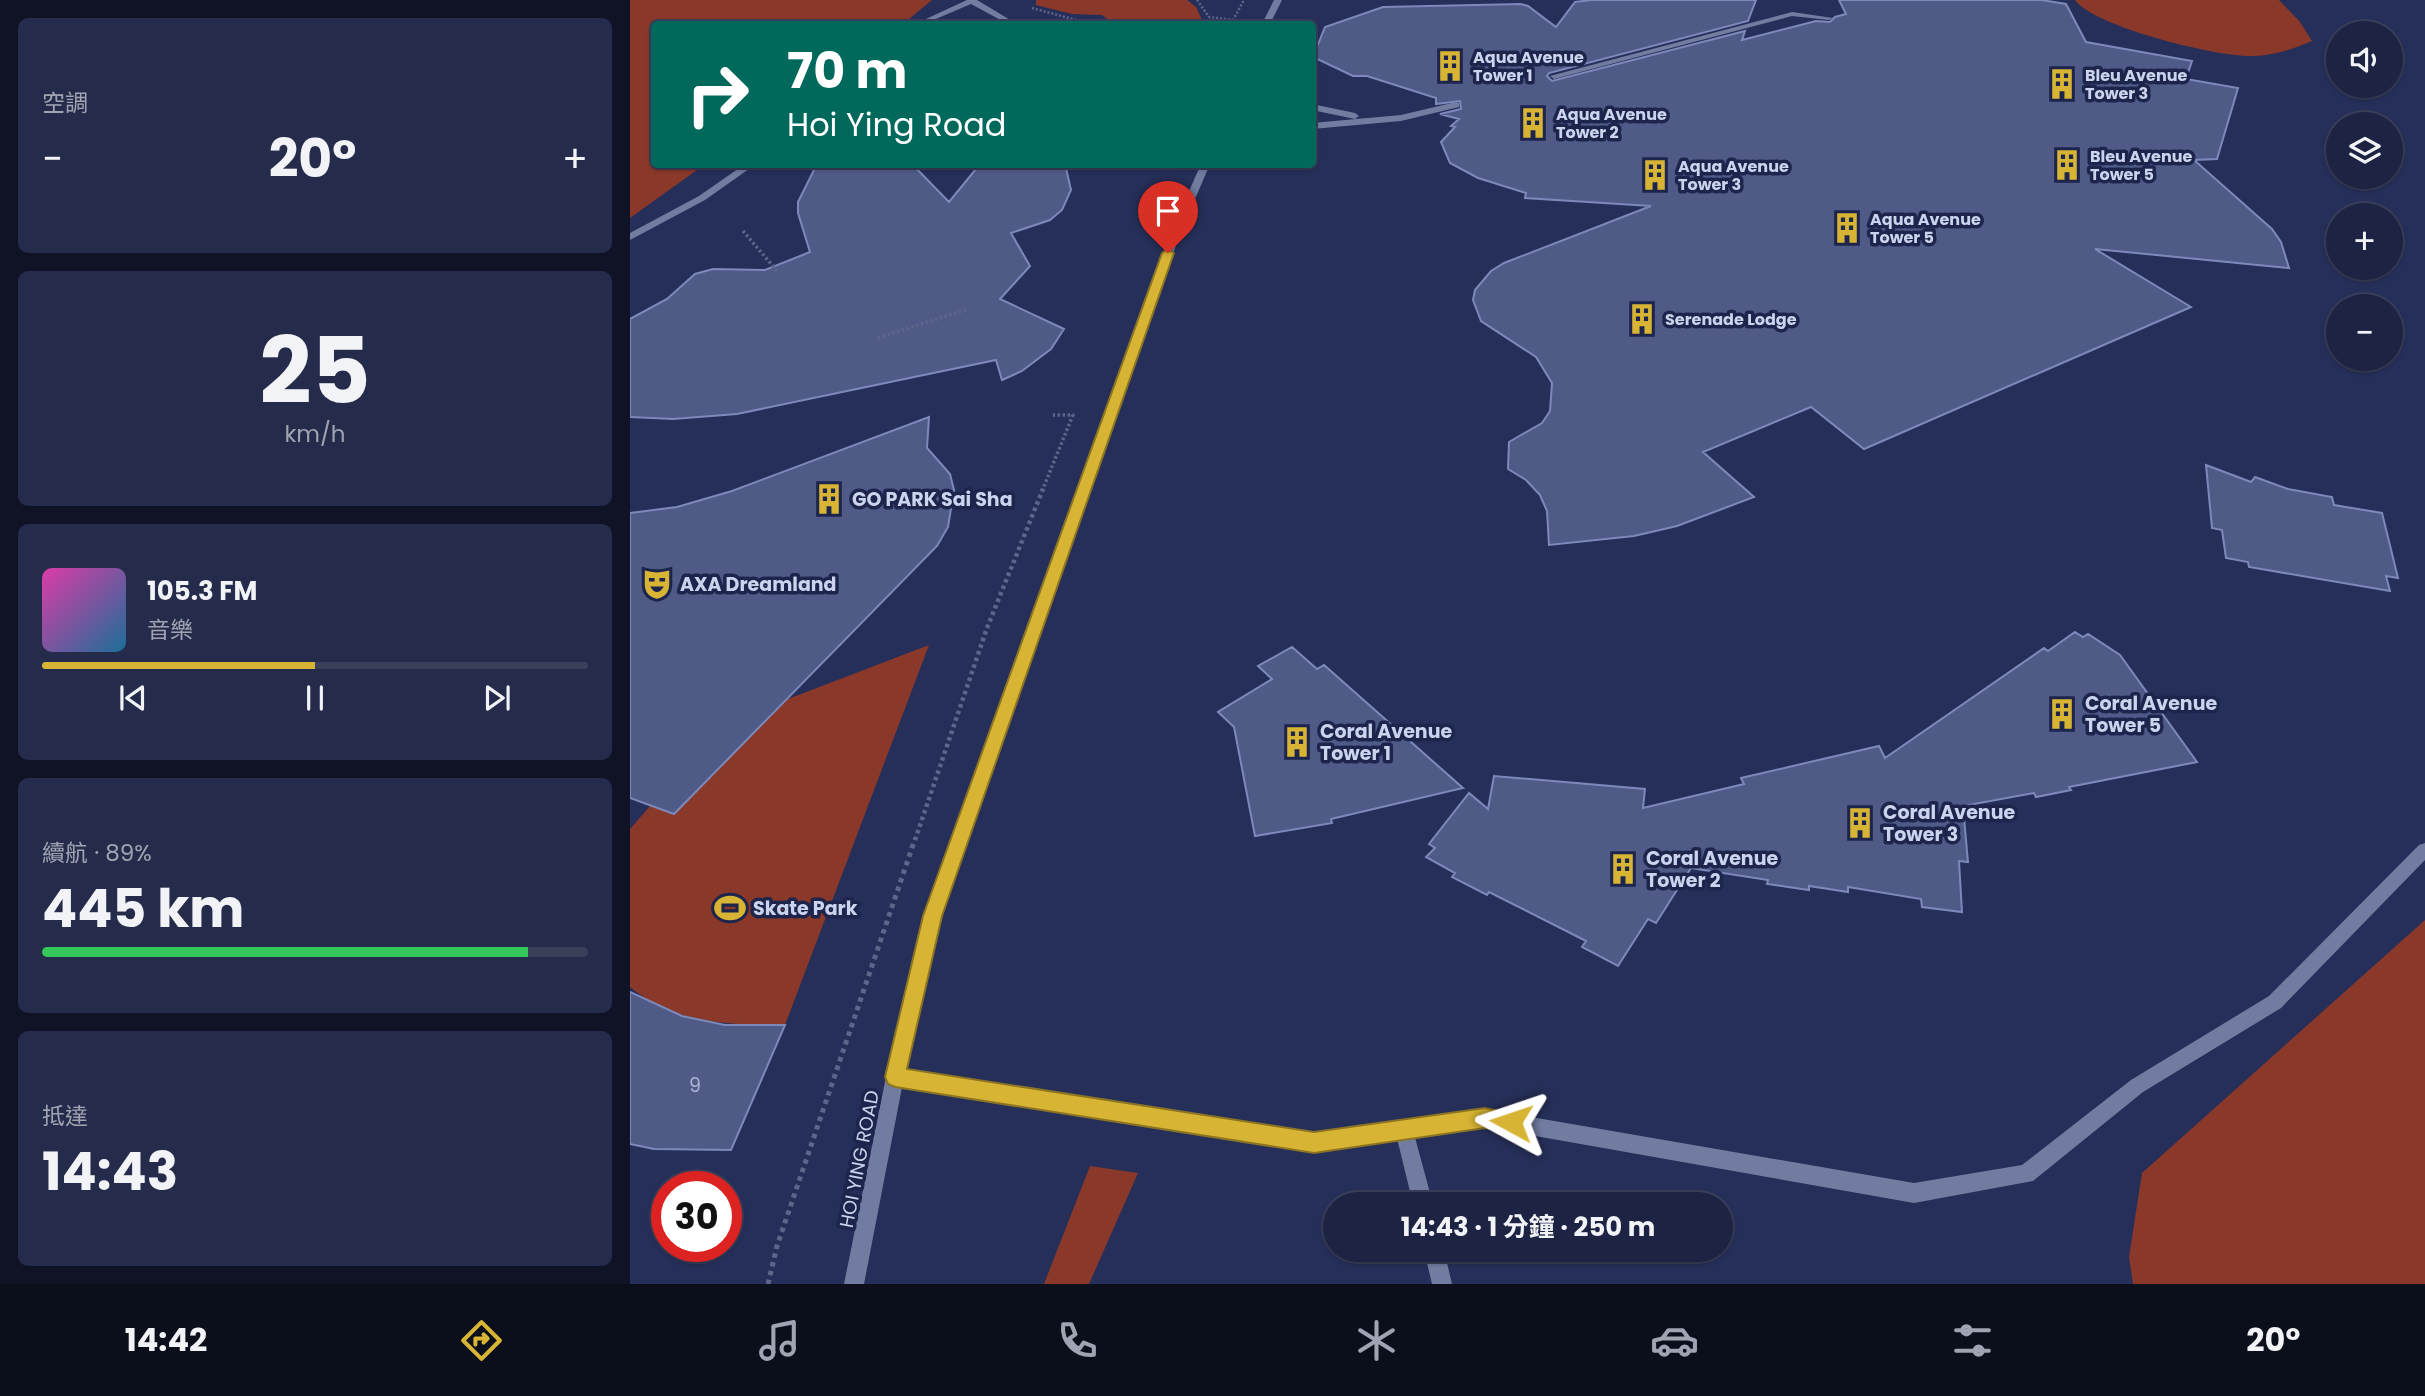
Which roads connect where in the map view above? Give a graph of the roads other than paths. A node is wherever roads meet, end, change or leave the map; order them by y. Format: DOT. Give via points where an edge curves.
graph roads {
  1 [pos="1278,0"];
  2 [pos="972,1"];
  3 [pos="1829,18"];
  4 [pos="926,21"];
  5 [pos="1008,21"];
  6 [pos="1268,21"];
  7 [pos="1610,61"];
  8 [pos="1622,69"];
  9 [pos="1554,76"];
  10 [pos="1456,105"];
  11 [pos="1316,108"];
  12 [pos="1374,119"];
  13 [pos="1316,126"];
  14 [pos="746,168"];
  15 [pos="1203,168"];
  16 [pos="630,237"];
  17 [pos="2425,850"];
  18 [pos="895,1077"];
  19 [pos="1405,1130"];
  20 [pos="1420,1192"];
  21 [pos="1437,1262"];
  22 [pos="854,1284"];
  23 [pos="1443,1284"];
  1 -- 6 [label="street"];
  2 -- 4 [label="street"];
  2 -- 5 [label="street"];
  3 -- 7 [label="street" via="1792,14"];
  7 -- 8 [label="street"];
  7 -- 9 [label="street"];
  10 -- 12 [label="street" via="1401,118"];
  11 -- 12 [label="street"];
  12 -- 13 [label="street"];
  14 -- 16 [label="street"];
  15 -- 18 [label="street, HOI YING ROAD" via="1163,268 932,916"];
  17 -- 19 [label="street" via="2275,1002 2137,1086 2026,1174 1914,1192 1485,1118"];
  18 -- 19 [label="street" via="1314,1143"];
  18 -- 22 [label="street, HOI YING ROAD"];
  19 -- 20 [label="street"];
  21 -- 23 [label="street"];
}
